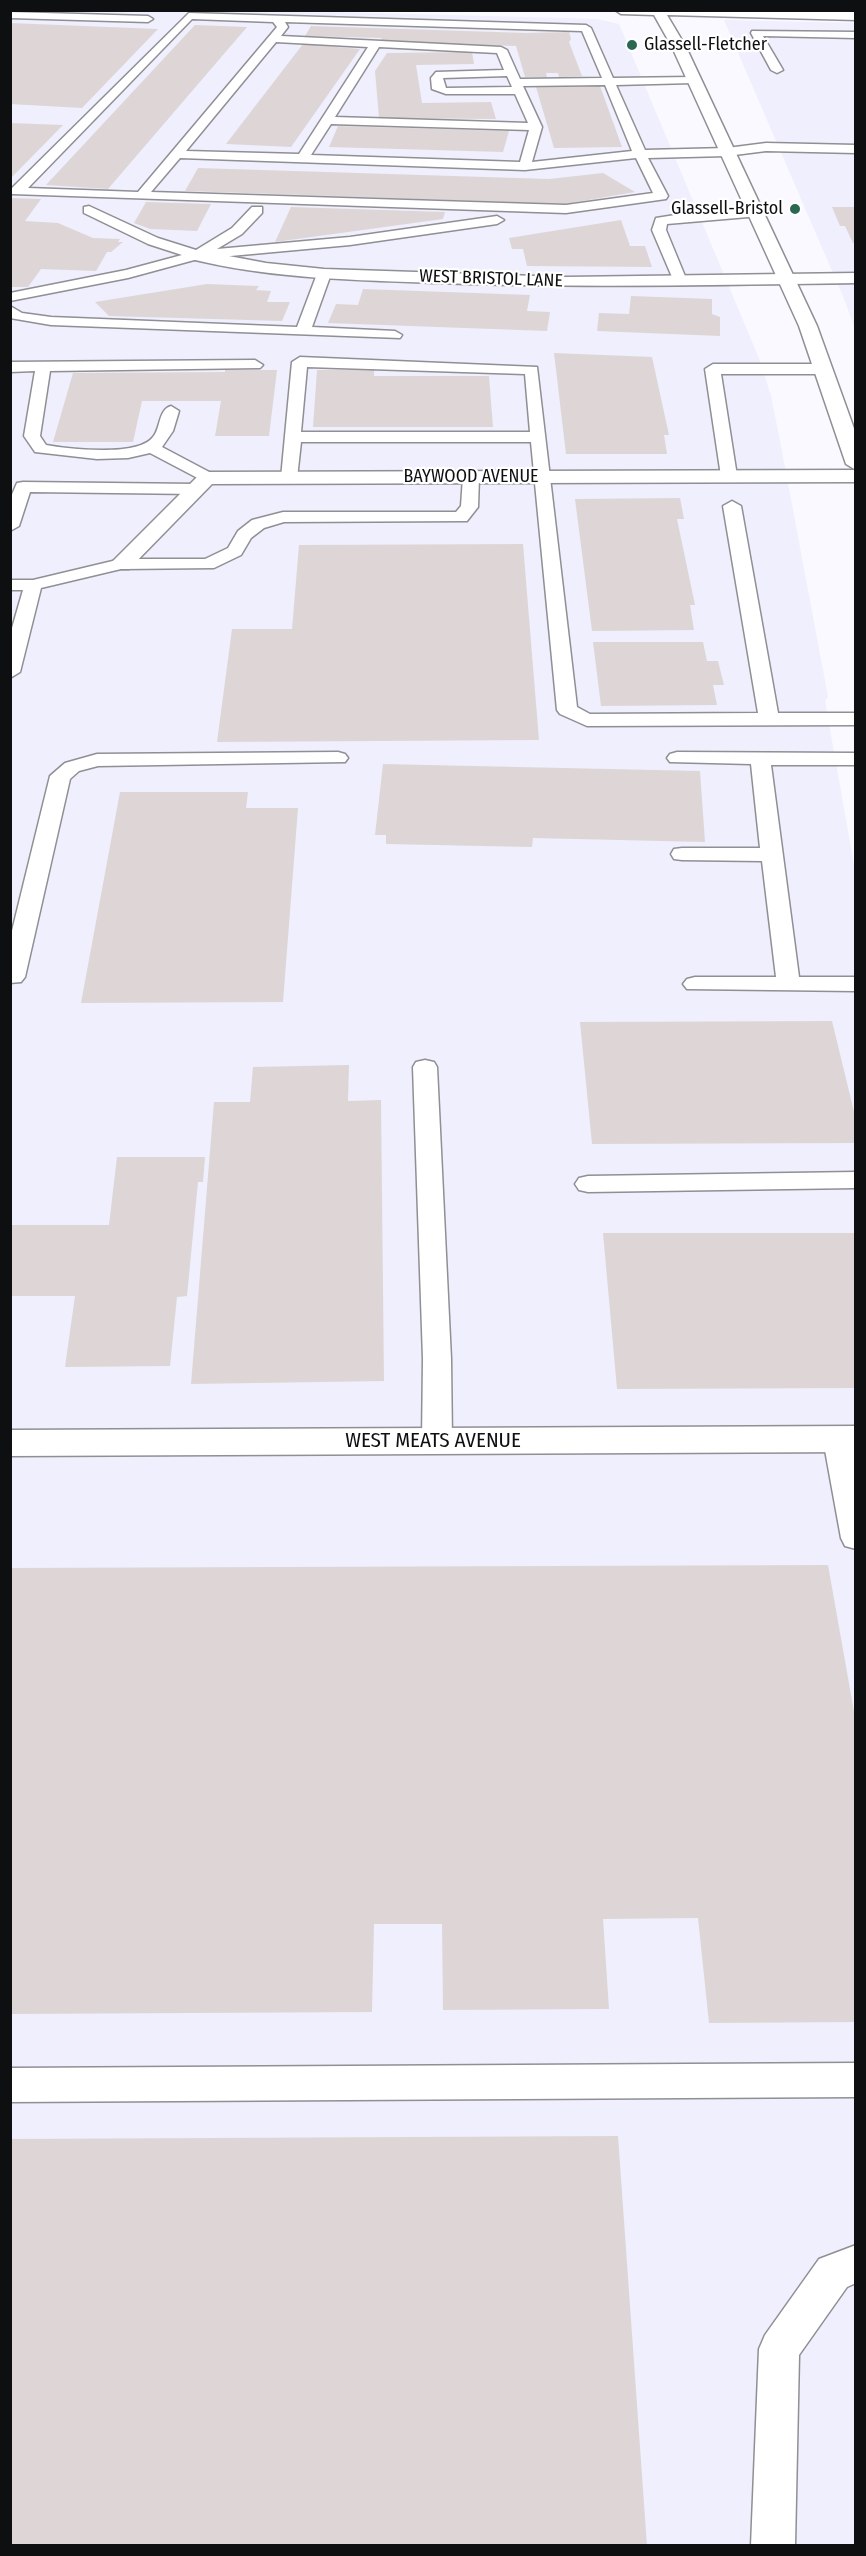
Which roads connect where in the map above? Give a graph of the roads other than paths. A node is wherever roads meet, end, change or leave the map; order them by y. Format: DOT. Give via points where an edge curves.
graph roads {
  1 [pos="621,10"];
  2 [pos="660,11"];
  3 [pos="69,13"];
  4 [pos="279,14"];
  5 [pos="10,15"];
  6 [pos="855,16"];
  7 [pos="148,19"];
  8 [pos="855,35"];
  9 [pos="273,39"];
  10 [pos="375,45"];
  11 [pos="777,70"];
  12 [pos="693,80"];
  13 [pos="516,82"];
  14 [pos="608,82"];
  15 [pos="327,120"];
  16 [pos="536,127"];
  17 [pos="855,149"];
  18 [pos="727,152"];
  19 [pos="176,154"];
  20 [pos="640,154"];
  21 [pos="303,158"];
  22 [pos="855,161"];
  23 [pos="525,166"];
  24 [pos="141,196"];
  25 [pos="88,210"];
  26 [pos="256,210"];
  27 [pos="755,213"];
  28 [pos="502,219"];
  29 [pos="197,255"];
  30 [pos="324,274"];
  31 [pos="855,278"];
  32 [pos="786,279"];
  33 [pos="680,281"];
  34 [pos="10,297"];
  35 [pos="10,310"];
  36 [pos="303,331"];
  37 [pos="395,335"];
  38 [pos="255,365"];
  39 [pos="10,367"];
  40 [pos="43,367"];
  41 [pos="824,369"];
  42 [pos="171,411"];
  43 [pos="293,437"];
  44 [pos="539,437"];
  45 [pos="852,442"];
  46 [pos="151,447"];
  47 [pos="855,464"];
  48 [pos="855,476"];
  49 [pos="471,477"];
  50 [pos="543,477"];
  51 [pos="729,477"];
  52 [pos="290,478"];
  53 [pos="202,484"];
  54 [pos="732,506"];
  55 [pos="10,526"];
  56 [pos="121,564"];
  57 [pos="10,585"];
  58 [pos="33,585"];
  59 [pos="10,672"];
  60 [pos="855,719"];
  61 [pos="769,720"];
  62 [pos="338,758"];
  63 [pos="677,758"];
  64 [pos="760,758"];
  65 [pos="855,759"];
  66 [pos="682,854"];
  67 [pos="772,855"];
  68 [pos="13,977"];
  69 [pos="695,984"];
  70 [pos="788,984"];
  71 [pos="855,984"];
  72 [pos="425,1067"];
  73 [pos="855,1180"];
  74 [pos="588,1184"];
  75 [pos="847,1439"];
  76 [pos="437,1440"];
  77 [pos="10,1443"];
  78 [pos="855,1538"];
  79 [pos="855,2080"];
  80 [pos="10,2085"];
  81 [pos="855,2264"];
  82 [pos="773,2546"];
  1 -- 2 [label="street"];
  2 -- 6 [label="street"];
  2 -- 12 [label="street"];
  3 -- 5 [label="lane"];
  3 -- 7 [label="lane"];
  4 -- 9 [label="lane" via="283,27"];
  4 -- 14 [label="lane" via="460,19 586,28"];
  4 -- 24 [label="lane" via="189,16 17,191"];
  8 -- 11 [label="lane" via="756,33"];
  9 -- 10 [label="lane"];
  9 -- 19 [label="lane"];
  10 -- 13 [label="lane" via="501,50"];
  10 -- 15 [label="lane"];
  12 -- 14 [label="lane"];
  12 -- 18 [label="street"];
  13 -- 13 [label="lane" via="440,74 437,78 438,89 446,91"];
  13 -- 14 [label="lane"];
  13 -- 16 [label="lane"];
  14 -- 20 [label="lane"];
  15 -- 16 [label="lane"];
  15 -- 21 [label="lane"];
  16 -- 23 [label="lane"];
  17 -- 18 [label="lane" via="766,147"];
  18 -- 20 [label="lane"];
  18 -- 22 [label="lane" via="770,159"];
  18 -- 27 [label="street"];
  19 -- 21 [label="lane"];
  19 -- 24 [label="lane"];
  20 -- 23 [label="lane"];
  20 -- 24 [label="lane" via="661,196 566,209"];
  21 -- 23 [label="lane"];
  25 -- 29 [label="lane" via="153,241"];
  26 -- 29 [label="lane" via="237,231"];
  27 -- 32 [label="street"];
  27 -- 33 [label="lane" via="661,221 659,230"];
  28 -- 29 [label="lane" via="339,242"];
  29 -- 30 [label="street, WEST BRISTOL LANE"];
  29 -- 34 [label="lane" via="128,274"];
  30 -- 33 [label="street, WEST BRISTOL LANE" via="567,282"];
  30 -- 36 [label="lane"];
  31 -- 32 [label="street, WEST BRISTOL LANE"];
  32 -- 33 [label="street, WEST BRISTOL LANE"];
  32 -- 41 [label="street"];
  35 -- 36 [label="lane" via="18,317 51,321"];
  36 -- 37 [label="lane"];
  38 -- 40 [label="lane"];
  39 -- 40 [label="lane"];
  40 -- 46 [label="lane" via="32,436 41,449 110,453"];
  41 -- 45 [label="street"];
  41 -- 51 [label="lane" via="713,369"];
  42 -- 46 [label="lane" via="164,434"];
  43 -- 44 [label="lane"];
  43 -- 44 [label="lane" via="300,362 532,369"];
  43 -- 52 [label="lane"];
  44 -- 50 [label="lane"];
  45 -- 47 [label="street"];
  46 -- 53 [label="lane"];
  48 -- 51 [label="street, BAYWOOD AVENUE"];
  49 -- 50 [label="street, BAYWOOD AVENUE"];
  49 -- 52 [label="street, BAYWOOD AVENUE"];
  49 -- 56 [label="lane" via="469,507 461,517 283,517 258,524 244,536 236,551 208,564"];
  50 -- 51 [label="street, BAYWOOD AVENUE"];
  50 -- 61 [label="lane" via="567,710 587,720"];
  52 -- 53 [label="street, BAYWOOD AVENUE"];
  53 -- 55 [label="lane" via="23,488"];
  53 -- 56 [label="street"];
  54 -- 61 [label="lane"];
  56 -- 58 [label="lane"];
  57 -- 58 [label="lane"];
  58 -- 59 [label="lane"];
  60 -- 61 [label="lane"];
  62 -- 68 [label="lane" via="97,760 72,767 60,776"];
  63 -- 64 [label="lane"];
  64 -- 65 [label="lane"];
  64 -- 67 [label="lane"];
  66 -- 67 [label="lane"];
  67 -- 70 [label="lane"];
  69 -- 70 [label="lane"];
  70 -- 71 [label="lane"];
  72 -- 76 [label="lane"];
  73 -- 74 [label="lane"];
  75 -- 76 [label="street, WEST MEATS AVENUE"];
  75 -- 78 [label="lane"];
  76 -- 77 [label="street, WEST MEATS AVENUE"];
  79 -- 80 [label="lane"];
  81 -- 82 [label="lane" via="833,2272 779,2349"];
}
